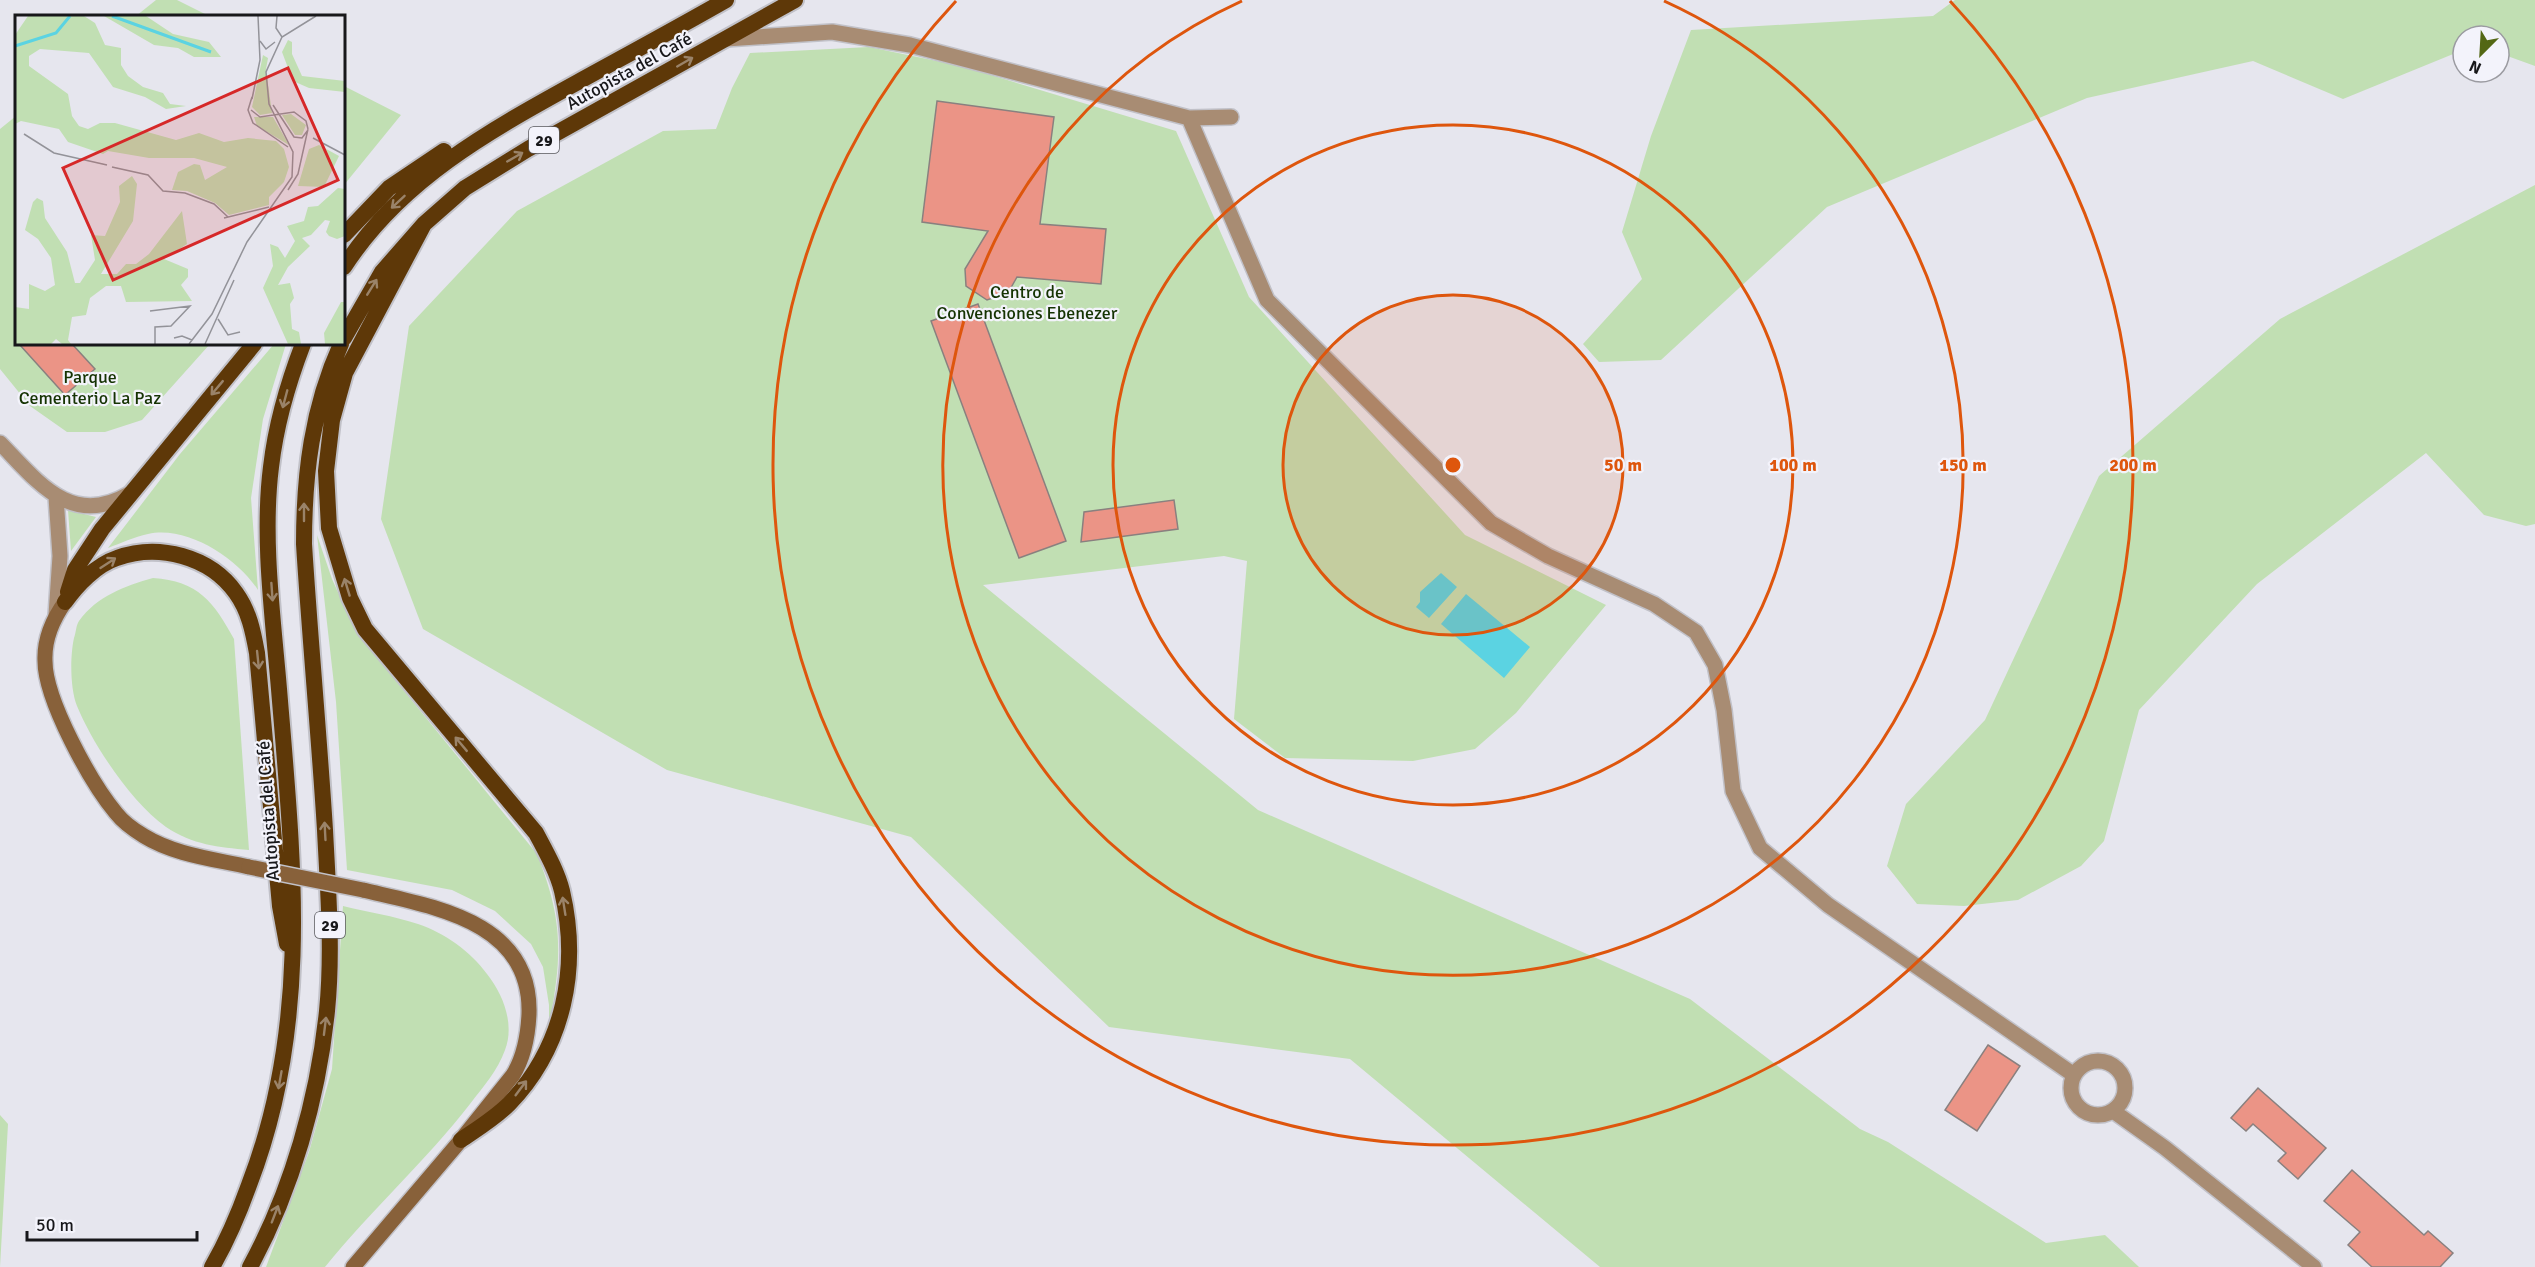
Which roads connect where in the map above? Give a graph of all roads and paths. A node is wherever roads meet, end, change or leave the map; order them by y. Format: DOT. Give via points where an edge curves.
graph roads {
  1 [pos="726,0"];
  2 [pos="795,0"];
  3 [pos="726,39"];
  4 [pos="1231,117"];
  5 [pos="512,118"];
  6 [pos="1189,118"];
  7 [pos="424,224"];
  8 [pos="345,234"];
  9 [pos="345,266"];
  10 [pos="345,336"];
  11 [pos="253,345"];
  12 [pos="303,345"];
  13 [pos="341,345"];
  14 [pos="0,443"];
  15 [pos="131,492"];
  16 [pos="56,497"];
  17 [pos="60,608"];
  18 [pos="293,980"];
  19 [pos="2074,1075"];
  20 [pos="2112,1112"];
  21 [pos="461,1140"];
  22 [pos="212,1267"];
  23 [pos="250,1267"];
  24 [pos="353,1267"];
  25 [pos="2314,1267"];
  1 -- 5 [label="highway, Autopista del Café / 29"];
  2 -- 3 [label="highway, Autopista del Café / 29"];
  3 -- 6 [label="street" via="832,33 910,45"];
  7 -- 3 [label="highway, Autopista del Café / 29, one-way" via="490,171"];
  4 -- 6 [label="street"];
  5 -- 8 [label="highway" via="431,158 389,188"];
  5 -- 9 [label="highway, Autopista del Café / 29, one-way" via="420,182 389,211"];
  6 -- 19 [label="street" via="1267,300 1491,523 1548,556 1654,604 1696,632 1715,665 1733,791 1760,848 1828,905"];
  10 -- 7 [label="highway, Autopista del Café / 29, one-way" via="382,272"];
  21 -- 7 [label="highway, one-way" via="508,1104 542,1060 561,1017 569,977 569,938 562,890 536,833 365,628 350,598 329,528 326,471 332,420 345,374"];
  11 -- 15 [label="highway, one-way"];
  12 -- 18 [label="highway, Autopista del Café / 29, one-way" via="277,427 268,508 289,808"];
  23 -- 13 [label="highway, 29, one-way" via="272,1222 299,1142 314,1089 327,1010 330,914 304,553 304,494 314,424"];
  14 -- 16 [label="street"];
  15 -- 16 [label="street" via="95,507 74,505"];
  15 -- 17 [label="highway" via="75,570"];
  16 -- 17 [label="street"];
  17 -- 18 [label="highway, one-way" via="77,584 114,558 138,552 186,556 214,570 236,592 250,619 257,653 280,906"];
  17 -- 21 [label="main road, bridge" via="49,630 45,662 51,692 74,746 99,789 117,814 142,835 174,850 363,890 454,914 475,923 509,950 526,982 526,1042 519,1065"];
  18 -- 22 [label="highway, Autopista del Café / 29, one-way" via="288,1031 268,1130 237,1217"];
  19 -- 20 [label="street" via="2071,1092 2079,1108 2096,1115"];
  19 -- 20 [label="street" via="2086,1064 2095,1062 2119,1071 2124,1097"];
  20 -- 25 [label="street" via="2164,1148"];
  21 -- 24 [label="main road"];
}
